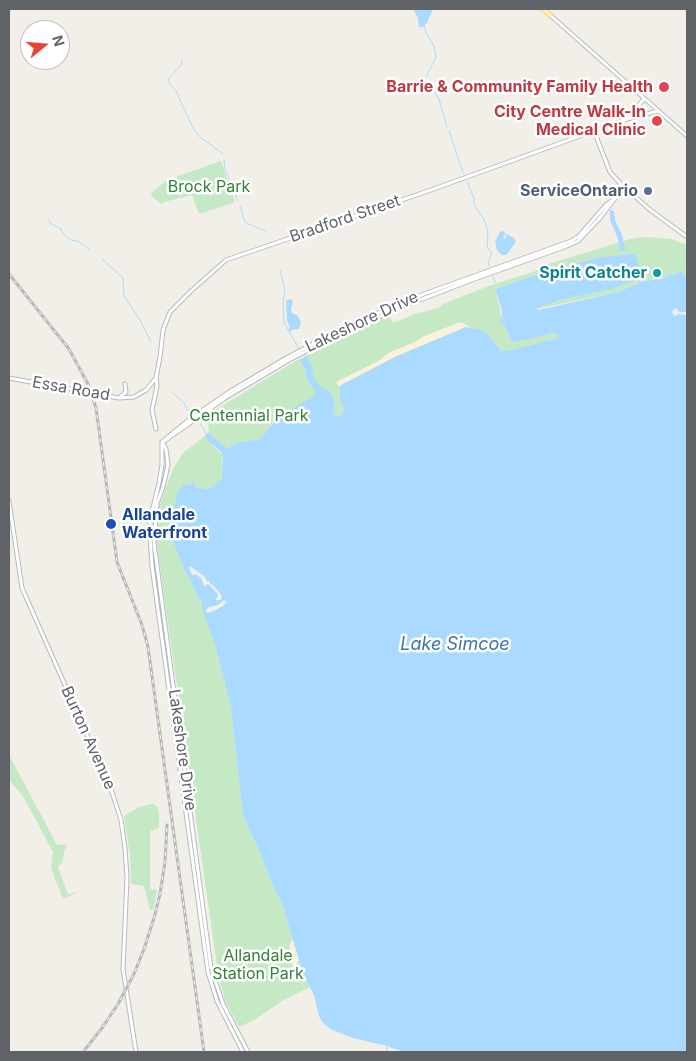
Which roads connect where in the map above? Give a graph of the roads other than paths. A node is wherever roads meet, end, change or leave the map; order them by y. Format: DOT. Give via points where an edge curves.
graph roads {
  1 [pos="543,9"];
  2 [pos="550,15"];
  3 [pos="644,99"];
  4 [pos="658,111"];
  5 [pos="627,119"];
  6 [pos="594,131"];
  7 [pos="687,136"];
  8 [pos="624,187"];
  9 [pos="580,237"];
  10 [pos="687,237"];
  11 [pos="304,350"];
  12 [pos="9,378"];
  13 [pos="156,378"];
  14 [pos="125,384"];
  15 [pos="119,398"];
  16 [pos="192,419"];
  17 [pos="156,429"];
  18 [pos="162,442"];
  19 [pos="9,501"];
  20 [pos="136,1052"];
  21 [pos="243,1052"];
  22 [pos="248,1052"];
  1 -- 2 [label="main road"];
  2 -- 3 [label="main road"];
  3 -- 4 [label="main road"];
  3 -- 5 [label="main road"];
  4 -- 5 [label="main road, Bradford Street"];
  4 -- 7 [label="main road"];
  5 -- 6 [label="main road, Bradford Street"];
  6 -- 8 [label="main road" via="610,172"];
  6 -- 13 [label="main road, Bradford Street" via="226,260 170,312 163,330"];
  8 -- 9 [label="main road"];
  8 -- 10 [label="main road"];
  9 -- 11 [label="main road, Lakeshore Drive" via="386,309"];
  9 -- 11 [label="main road" via="561,249 469,280"];
  11 -- 16 [label="main road, Lakeshore Drive"];
  12 -- 15 [label="main road, Essa Road"];
  13 -- 15 [label="main road, Essa Road" via="150,387 134,397"];
  13 -- 17 [label="main road, Bradford Street" via="152,410"];
  14 -- 15 [label="main road" via="126,394"];
  16 -- 18 [label="main road"];
  16 -- 18 [label="main road"];
  18 -- 21 [label="main road, Lakeshore Drive" via="162,464 150,520 152,566 208,972 217,1001"];
  18 -- 22 [label="main road, Lakeshore Drive" via="168,464 157,504 155,549 211,968 223,1004"];
  19 -- 20 [label="main road, Burton Avenue" via="22,588 107,781 120,820 127,874 122,959"];
}
